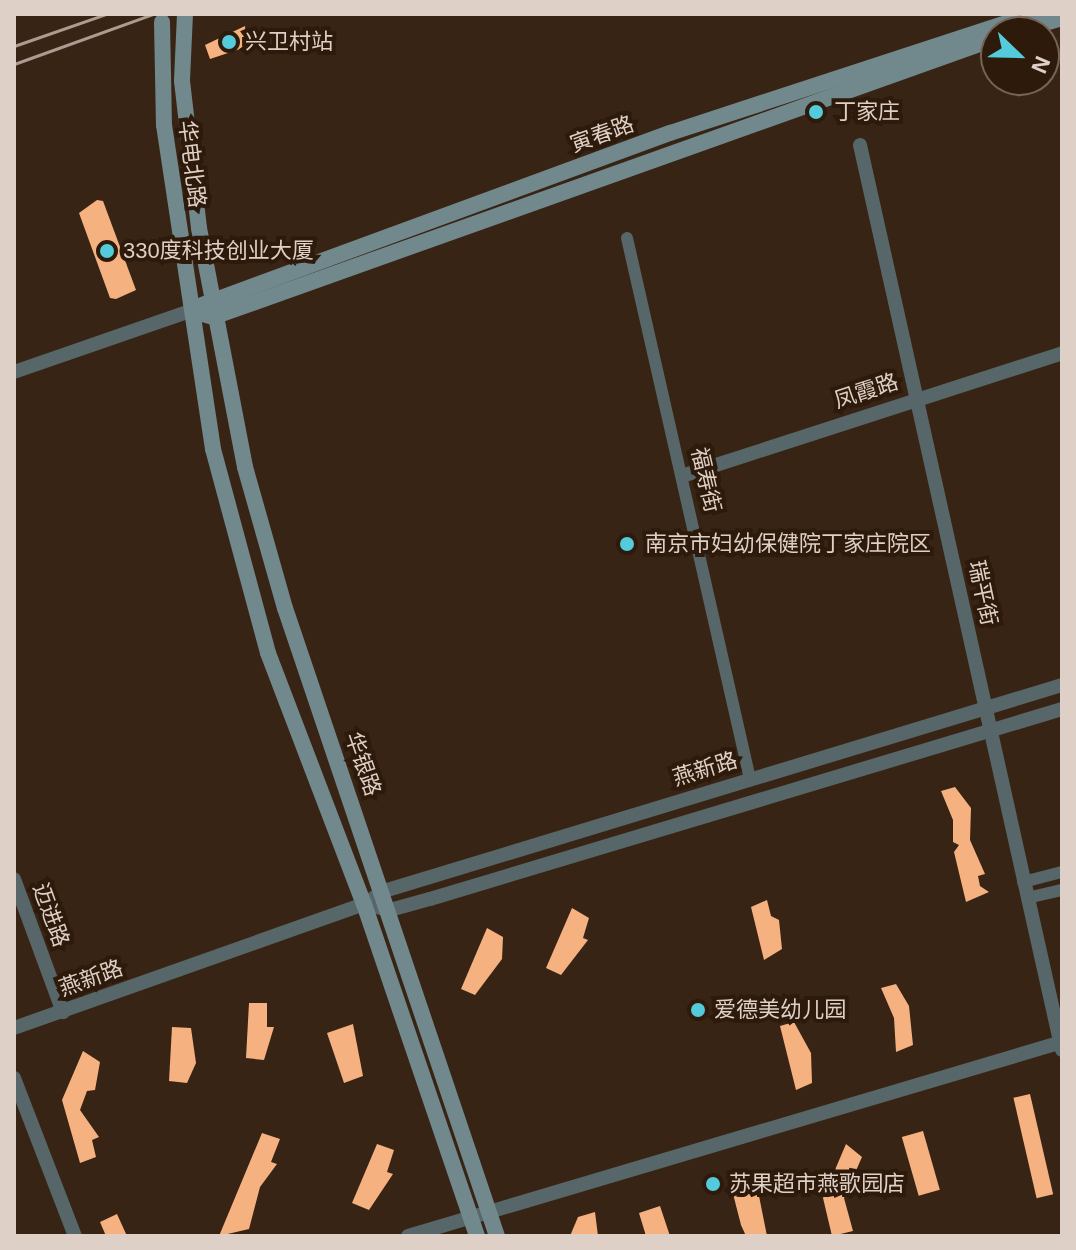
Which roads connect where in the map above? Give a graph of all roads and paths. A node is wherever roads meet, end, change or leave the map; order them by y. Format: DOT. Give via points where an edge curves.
graph roads {
  1 [pos="185,14"];
  2 [pos="1035,14"];
  3 [pos="162,22"];
  4 [pos="980,44"];
  5 [pos="860,145"];
  6 [pos="627,238"];
  7 [pos="211,309"];
  8 [pos="190,311"];
  9 [pos="1062,353"];
  10 [pos="14,372"];
  11 [pos="920,397"];
  12 [pos="685,475"];
  13 [pos="1062,685"];
  14 [pos="1062,709"];
  15 [pos="984,710"];
  16 [pos="989,732"];
  17 [pos="750,779"];
  18 [pos="1062,872"];
  19 [pos="14,879"];
  20 [pos="1023,882"];
  21 [pos="1062,890"];
  22 [pos="384,891"];
  23 [pos="1027,898"];
  24 [pos="364,904"];
  25 [pos="390,910"];
  26 [pos="63,1012"];
  27 [pos="14,1028"];
  28 [pos="1061,1045"];
  29 [pos="14,1078"];
  30 [pos="489,1213"];
  31 [pos="471,1218"];
  32 [pos="75,1236"];
  33 [pos="408,1236"];
  34 [pos="477,1236"];
  35 [pos="497,1236"];
  1 -- 7 [label="main road, 华电北路" via="185,107"];
  2 -- 7 [label="main road, 寅春路" via="854,69"];
  3 -- 8 [label="main road, 华电北路" via="164,125"];
  4 -- 7 [label="main road, 寅春路"];
  5 -- 11 [label="street, 瑞平街"];
  6 -- 12 [label="street, 福寿街"];
  7 -- 8 [label="main road"];
  7 -- 22 [label="main road, 华银路" via="245,467 285,608"];
  8 -- 10 [label="street"];
  8 -- 24 [label="main road" via="213,449 268,653"];
  9 -- 11 [label="street, 凤霞路"];
  11 -- 12 [label="street, 凤霞路"];
  11 -- 15 [label="street, 瑞平街"];
  12 -- 17 [label="street, 福寿街"];
  13 -- 15 [label="street, 燕新路"];
  14 -- 16 [label="street"];
  15 -- 16 [label="street, 瑞平街"];
  15 -- 17 [label="street, 燕新路"];
  16 -- 20 [label="street, 瑞平街"];
  16 -- 25 [label="street"];
  17 -- 22 [label="street, 燕新路"];
  18 -- 20 [label="street"];
  19 -- 26 [label="street, 迈进路"];
  20 -- 23 [label="street, 瑞平街"];
  21 -- 23 [label="street"];
  22 -- 24 [label="street, 燕新路"];
  22 -- 25 [label="main road, 华银路"];
  23 -- 28 [label="street, 瑞平街"];
  24 -- 25 [label="street"];
  24 -- 26 [label="street, 燕新路"];
  24 -- 31 [label="main road"];
  25 -- 30 [label="main road, 华银路"];
  26 -- 27 [label="street, 燕新路"];
  28 -- 30 [label="street"];
  29 -- 32 [label="street"];
  30 -- 31 [label="street"];
  30 -- 35 [label="main road, 华银路"];
  31 -- 33 [label="street"];
  31 -- 34 [label="main road"];
}
